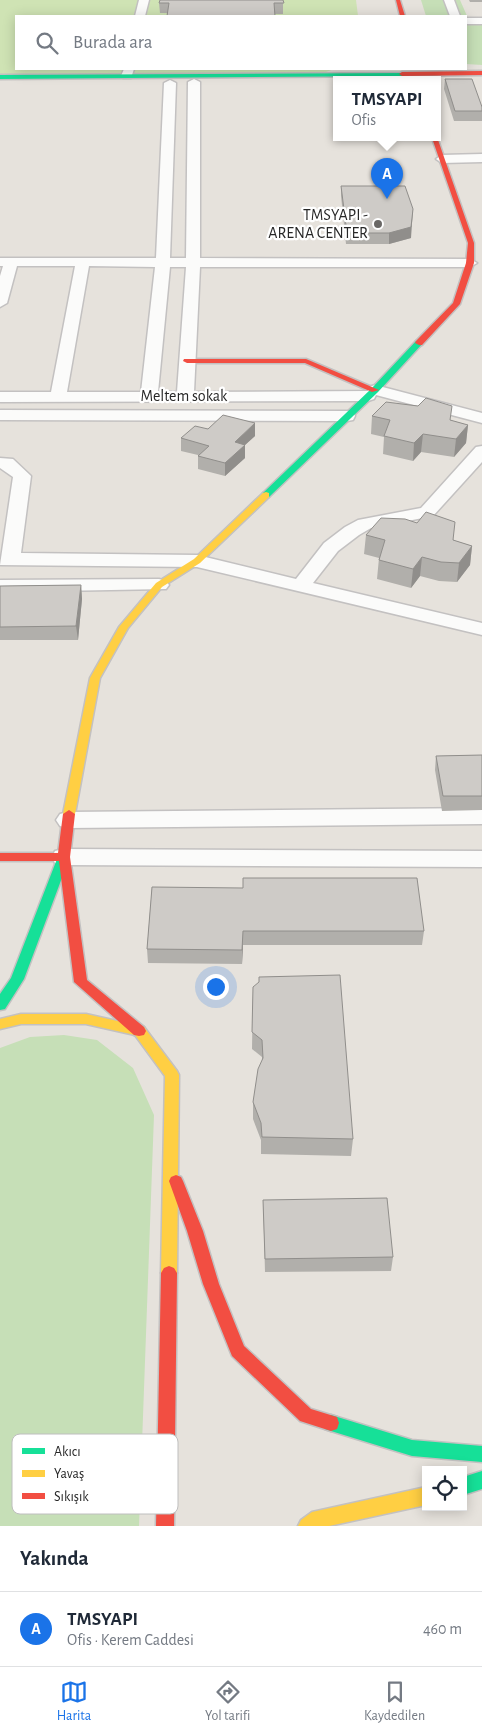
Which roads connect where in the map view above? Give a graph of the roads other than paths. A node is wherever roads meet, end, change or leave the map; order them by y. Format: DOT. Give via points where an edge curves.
graph roads {
  1 [pos="144,0"];
  2 [pos="398,0"];
  3 [pos="450,0"];
  4 [pos="140,15"];
  5 [pos="403,15"];
  6 [pos="455,15"];
  7 [pos="467,68"];
  8 [pos="482,69"];
  9 [pos="347,70"];
  10 [pos="128,72"];
  11 [pos="482,73"];
  12 [pos="304,74"];
  13 [pos="404,74"];
  14 [pos="423,76"];
  15 [pos="0,77"];
  16 [pos="441,77"];
  17 [pos="482,80"];
  18 [pos="194,82"];
  19 [pos="170,83"];
  20 [pos="333,83"];
  21 [pos="0,84"];
  22 [pos="436,141"];
  23 [pos="482,158"];
  24 [pos="442,159"];
  25 [pos="474,254"];
  26 [pos="5,262"];
  27 [pos="83,262"];
  28 [pos="163,263"];
  29 [pos="193,263"];
  30 [pos="0,303"];
  31 [pos="187,361"];
  32 [pos="372,393"];
  33 [pos="0,396"];
  34 [pos="58,396"];
  35 [pos="148,396"];
  36 [pos="185,396"];
  37 [pos="0,415"];
  38 [pos="347,416"];
  39 [pos="482,418"];
  40 [pos="482,450"];
  41 [pos="0,463"];
  42 [pos="5,560"];
  43 [pos="198,561"];
  44 [pos="159,585"];
  45 [pos="0,586"];
  46 [pos="300,587"];
  47 [pos="482,629"];
  48 [pos="482,816"];
  49 [pos="68,820"];
  50 [pos="0,857"];
  51 [pos="64,858"];
  52 [pos="482,859"];
  53 [pos="0,1005"];
  54 [pos="0,1024"];
  55 [pos="139,1032"];
  56 [pos="170,1168"];
  57 [pos="166,1434"];
  58 [pos="482,1454"];
  59 [pos="482,1480"];
  60 [pos="467,1485"];
  61 [pos="422,1497"];
  62 [pos="307,1526"];
  1 -- 4 [label="street"];
  2 -- 5 [label="street"];
  3 -- 6 [label="street"];
  7 -- 8 [label="street"];
  9 -- 12 [label="street"];
  10 -- 12 [label="street"];
  10 -- 15 [label="street"];
  11 -- 14 [label="street"];
  12 -- 13 [label="street"];
  13 -- 14 [label="street"];
  16 -- 17 [label="street"];
  18 -- 19 [label="street"];
  18 -- 20 [label="street"];
  18 -- 29 [label="street"];
  19 -- 21 [label="street"];
  19 -- 28 [label="street"];
  22 -- 24 [label="street"];
  23 -- 24 [label="street"];
  24 -- 25 [label="street"];
  25 -- 29 [label="street"];
  25 -- 32 [label="street" via="456,304"];
  26 -- 27 [label="street"];
  26 -- 30 [label="street"];
  27 -- 28 [label="street"];
  27 -- 34 [label="street"];
  28 -- 29 [label="street"];
  28 -- 35 [label="street"];
  29 -- 31 [label="street"];
  31 -- 32 [label="street" via="306,361"];
  31 -- 36 [label="street"];
  32 -- 36 [label="street, Meltem sokak"];
  32 -- 38 [label="street"];
  32 -- 39 [label="street, Meltem sokak"];
  33 -- 34 [label="street, Meltem sokak"];
  34 -- 35 [label="street, Meltem sokak"];
  35 -- 36 [label="street, Meltem sokak"];
  37 -- 38 [label="street, Meltem sokak"];
  38 -- 43 [label="street"];
  40 -- 46 [label="street" via="427,512 365,524 352,531 331,547"];
  41 -- 42 [label="street" via="7,464 22,476"];
  42 -- 43 [label="street"];
  43 -- 44 [label="street"];
  43 -- 46 [label="street"];
  44 -- 45 [label="street"];
  44 -- 49 [label="street" via="124,627 95,678"];
  46 -- 47 [label="street"];
  48 -- 49 [label="street"];
  49 -- 51 [label="street"];
  50 -- 51 [label="street"];
  51 -- 52 [label="street"];
  51 -- 53 [label="street" via="17,979"];
  51 -- 55 [label="street" via="81,982"];
  54 -- 55 [label="street" via="21,1019 86,1019"];
  55 -- 56 [label="street" via="172,1075"];
  56 -- 57 [label="street"];
  56 -- 58 [label="street" via="238,1351 306,1415 412,1448"];
  59 -- 60 [label="street"];
  61 -- 62 [label="street" via="312,1521"];
}
